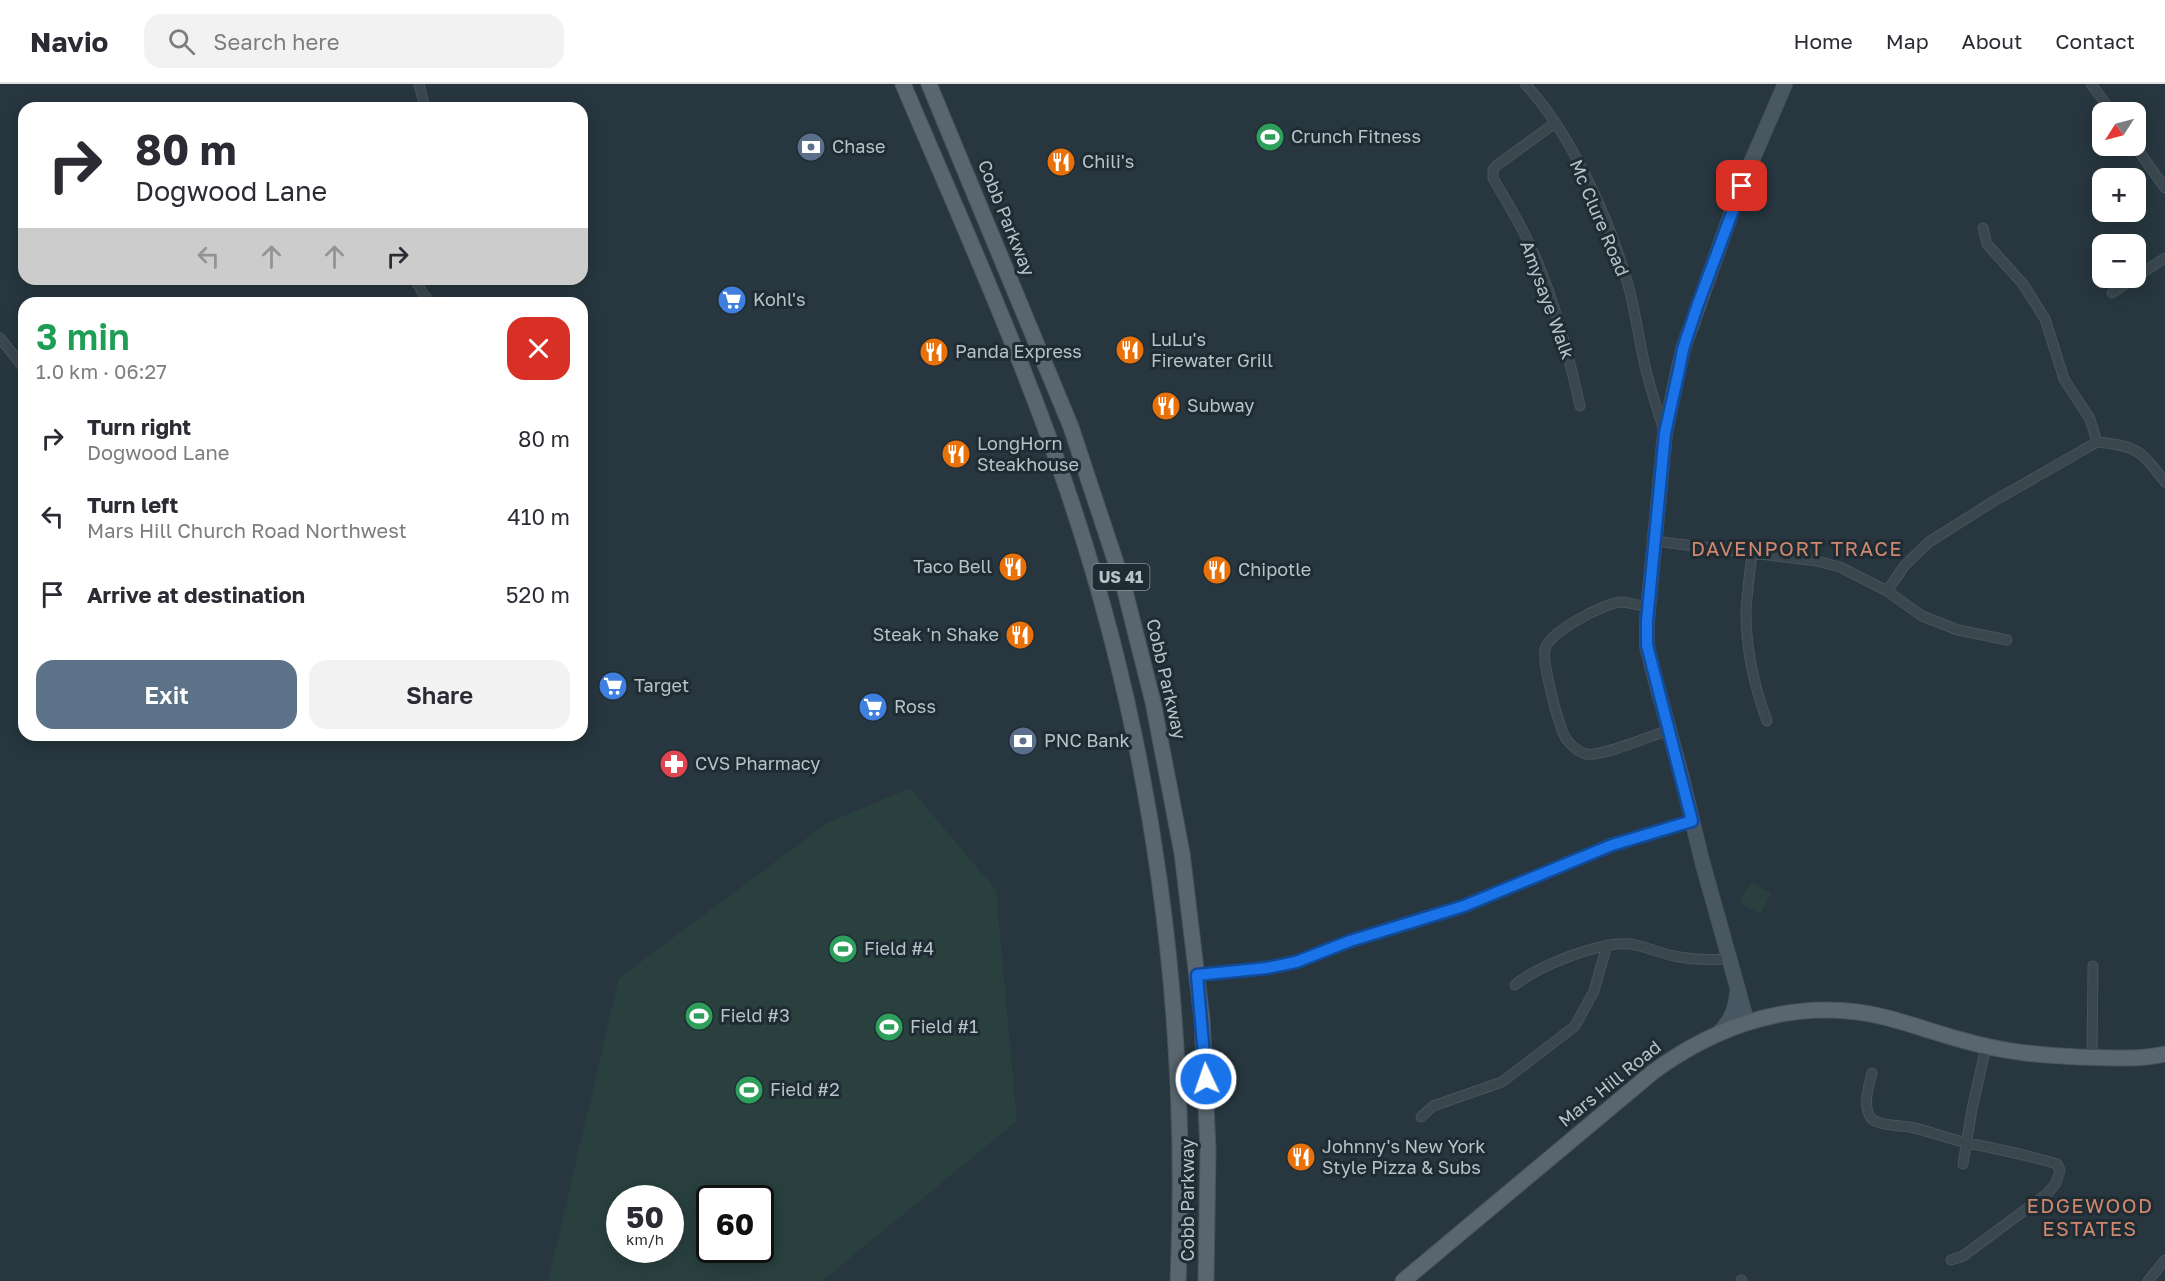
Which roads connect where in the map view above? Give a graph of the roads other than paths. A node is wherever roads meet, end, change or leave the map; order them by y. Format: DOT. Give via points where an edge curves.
graph roads {
  1 [pos="419,84"];
  2 [pos="903,84"];
  3 [pos="929,84"];
  4 [pos="1525,84"];
  5 [pos="1785,84"];
  6 [pos="2091,84"];
  7 [pos="424,102"];
  8 [pos="2104,102"];
  9 [pos="1555,123"];
  10 [pos="2142,156"];
  11 [pos="2165,188"];
  12 [pos="1983,228"];
  13 [pos="2165,258"];
  14 [pos="2146,270"];
  15 [pos="2120,288"];
  16 [pos="2112,293"];
  17 [pos="0,338"];
  18 [pos="18,362"];
  19 [pos="1580,406"];
  20 [pos="1665,433"];
  21 [pos="2097,442"];
  22 [pos="2165,482"];
  23 [pos="1654,541"];
  24 [pos="1752,553"];
  25 [pos="1887,591"];
  26 [pos="1648,607"];
  27 [pos="2007,640"];
  28 [pos="1767,721"];
  29 [pos="1669,730"];
  30 [pos="1692,821"];
  31 [pos="1607,945"];
  32 [pos="1729,959"];
  33 [pos="2093,966"];
  34 [pos="1197,975"];
  35 [pos="1515,985"];
  36 [pos="1737,988"];
  37 [pos="1747,1022"];
  38 [pos="1718,1034"];
  39 [pos="1986,1047"];
  40 [pos="2165,1054"];
  41 [pos="2092,1058"];
  42 [pos="1872,1073"];
  43 [pos="1422,1117"];
  44 [pos="1966,1143"];
  45 [pos="1963,1164"];
  46 [pos="1179,1222"];
  47 [pos="1951,1260"];
  48 [pos="2165,1260"];
  49 [pos="2153,1279"];
  50 [pos="1178,1281"];
  51 [pos="1188,1281"];
  52 [pos="1206,1281"];
  53 [pos="1403,1281"];
  1 -- 7 [label="street"];
  2 -- 46 [label="main road, Cobb Parkway / US 41" via="1041,415 1072,503 1114,647 1146,797 1167,949 1178,1098"];
  3 -- 34 [label="main road, Cobb Parkway / US 41" via="1071,427 1124,587 1164,755 1182,853"];
  4 -- 9 [label="street, Mc Clure Road"];
  5 -- 20 [label="street" via="1698,304 1683,349"];
  6 -- 8 [label="street"];
  9 -- 19 [label="street, Amysaye Walk" via="1496,166 1493,178 1535,257 1568,353"];
  9 -- 20 [label="street, Mc Clure Road" via="1607,227 1628,286 1646,370"];
  10 -- 11 [label="street"];
  12 -- 21 [label="street" via="1987,244 2023,284 2045,319 2064,379 2090,419"];
  13 -- 14 [label="street"];
  15 -- 16 [label="street"];
  17 -- 18 [label="street"];
  20 -- 23 [label="street"];
  21 -- 22 [label="street" via="2131,447 2143,455"];
  21 -- 25 [label="street" via="1929,542 1905,565"];
  23 -- 24 [label="street"];
  23 -- 26 [label="street"];
  24 -- 25 [label="street" via="1840,567"];
  24 -- 28 [label="street" via="1746,612 1748,652"];
  25 -- 27 [label="street" via="1922,616 1958,630"];
  26 -- 29 [label="street" via="1647,645"];
  26 -- 29 [label="street" via="1621,602 1550,638 1544,659 1548,683 1565,737 1584,754 1606,752"];
  29 -- 30 [label="street"];
  30 -- 32 [label="street"];
  30 -- 34 [label="street" via="1612,845 1464,906 1296,962"];
  31 -- 32 [label="street" via="1630,945 1696,960"];
  31 -- 35 [label="street" via="1527,975"];
  31 -- 43 [label="street" via="1594,991 1575,1026 1502,1082 1433,1106"];
  32 -- 36 [label="street"];
  33 -- 41 [label="street"];
  34 -- 52 [label="main road, Cobb Parkway / US 41" via="1208,1150"];
  36 -- 37 [label="street"];
  36 -- 38 [label="street" via="1734,1010"];
  37 -- 38 [label="main road, Mars Hill Road"];
  37 -- 39 [label="main road, Mars Hill Road" via="1801,1011 1848,1011 1898,1020"];
  38 -- 53 [label="main road, Mars Hill Road" via="1675,1056 1646,1077"];
  39 -- 41 [label="main road, Mars Hill Road" via="2022,1054"];
  39 -- 44 [label="street"];
  40 -- 41 [label="main road, Mars Hill Road"];
  42 -- 44 [label="street" via="1867,1097 1871,1119"];
  44 -- 45 [label="street"];
  44 -- 47 [label="street" via="2039,1158 2057,1164 2060,1170 2048,1193 1963,1256"];
  46 -- 50 [label="main road, Cobb Parkway / US 41"];
  46 -- 51 [label="main road"];
  48 -- 49 [label="street"];
}
